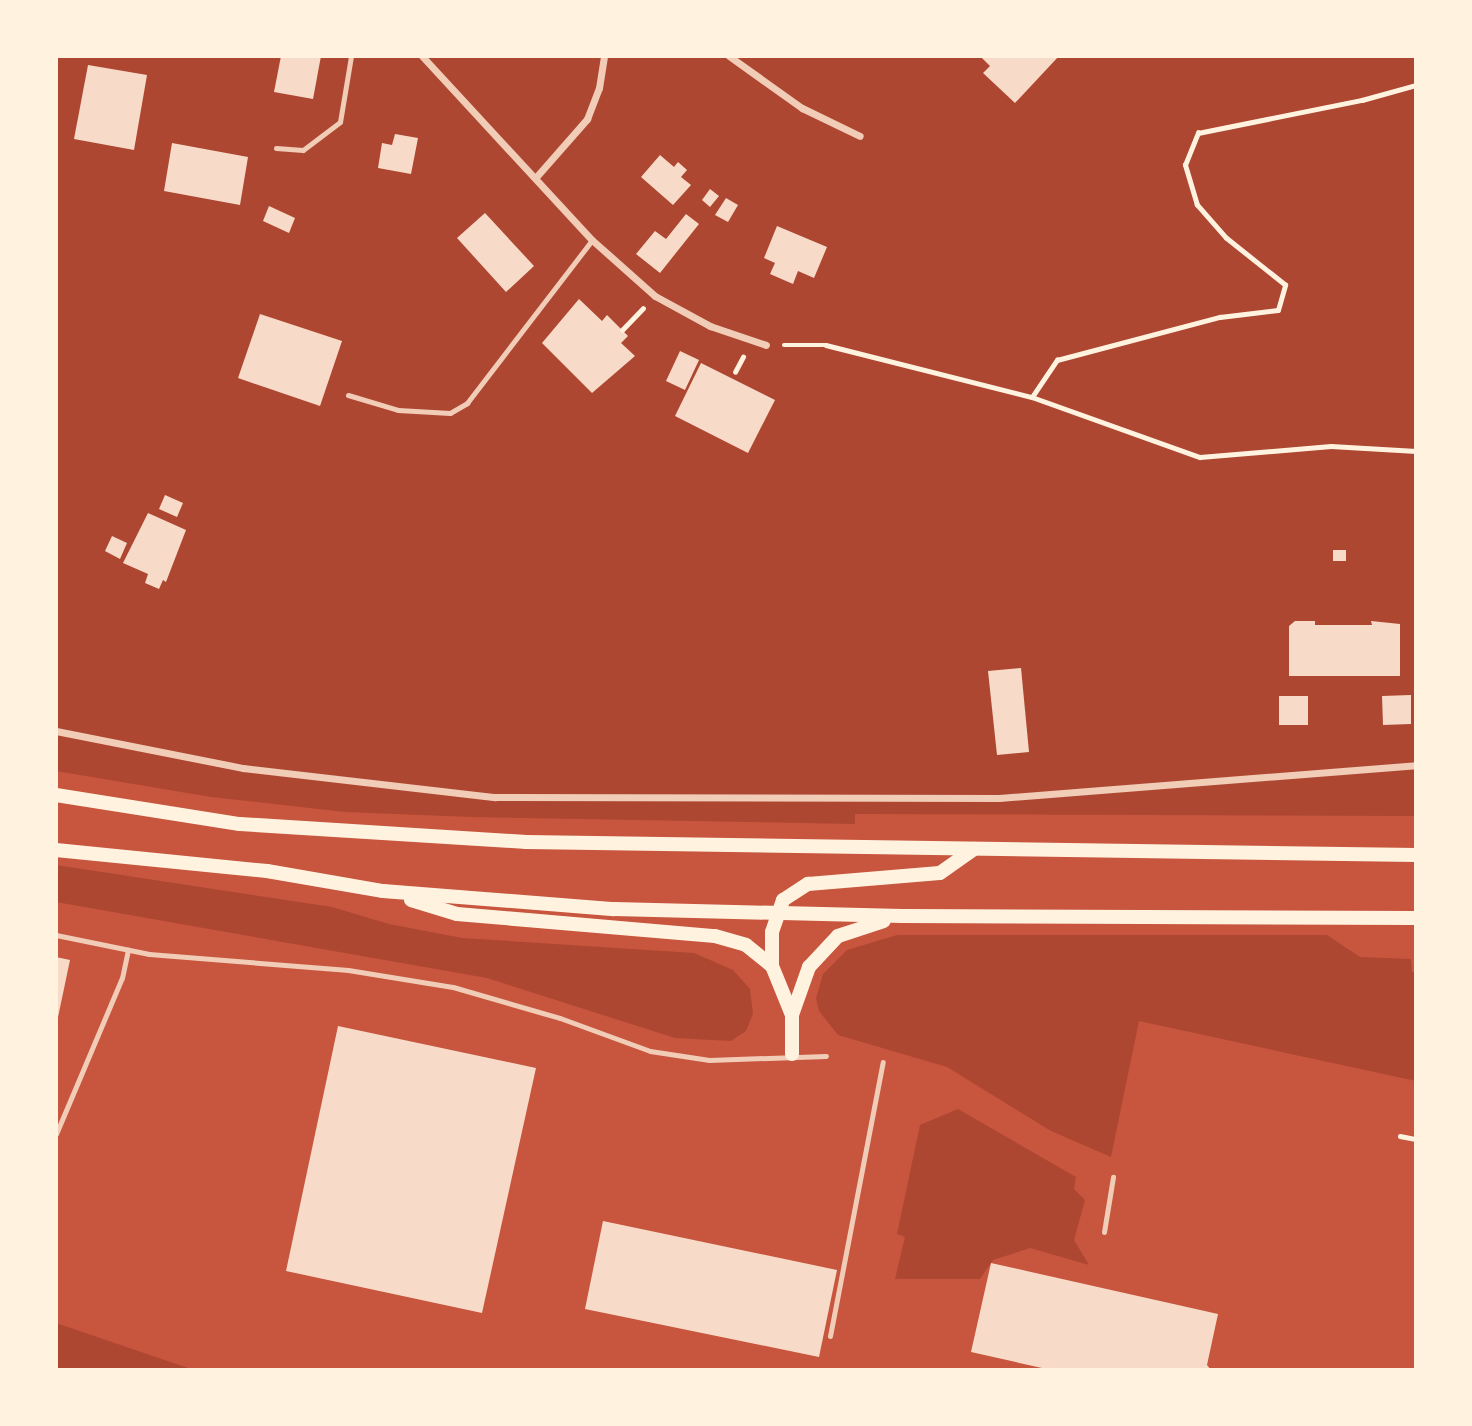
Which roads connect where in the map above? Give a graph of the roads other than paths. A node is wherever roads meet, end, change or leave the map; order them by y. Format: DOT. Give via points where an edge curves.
graph roads {
  1 [pos="351,56"];
  2 [pos="422,56"];
  3 [pos="604,56"];
  4 [pos="729,56"];
  5 [pos="860,136"];
  6 [pos="276,148"];
  7 [pos="537,176"];
  8 [pos="592,240"];
  9 [pos="766,345"];
  10 [pos="348,395"];
  11 [pos="56,731"];
  12 [pos="1416,765"];
  13 [pos="56,795"];
  14 [pos="974,849"];
  15 [pos="56,850"];
  16 [pos="1416,855"];
  17 [pos="383,891"];
  18 [pos="776,913"];
  19 [pos="902,916"];
  20 [pos="1416,918"];
  21 [pos="56,935"];
  22 [pos="128,950"];
  23 [pos="772,966"];
  24 [pos="792,1014"];
  25 [pos="792,1054"];
  26 [pos="825,1056"];
  27 [pos="883,1062"];
  28 [pos="56,1134"];
  29 [pos="1113,1177"];
  30 [pos="1104,1231"];
  31 [pos="830,1336"];
  1 -- 6 [label="lane" via="340,122 303,150"];
  2 -- 7 [label="street"];
  3 -- 7 [label="street" via="599,88 586,119"];
  4 -- 5 [label="street" via="802,108"];
  7 -- 8 [label="street"];
  8 -- 9 [label="street" via="654,296 710,326"];
  8 -- 10 [label="lane" via="467,403 450,413 398,410"];
  11 -- 12 [label="street" via="243,768 495,797 999,798"];
  13 -- 14 [label="main road" via="240,824 386,835 526,842"];
  14 -- 16 [label="main road"];
  14 -- 18 [label="main road" via="940,873 808,884 783,900"];
  15 -- 17 [label="main road" via="267,871"];
  17 -- 18 [label="main road" via="614,909"];
  17 -- 23 [label="main road" via="457,914 715,936 746,945"];
  18 -- 19 [label="main road"];
  18 -- 23 [label="main road"];
  19 -- 20 [label="main road"];
  19 -- 24 [label="main road" via="838,936 822,950 809,967"];
  21 -- 22 [label="lane"];
  22 -- 25 [label="lane" via="348,970 453,987 560,1018 650,1052 709,1060"];
  22 -- 28 [label="lane" via="122,978"];
  23 -- 24 [label="main road"];
  24 -- 25 [label="main road"];
  25 -- 26 [label="lane"];
  27 -- 31 [label="lane"];
  29 -- 30 [label="lane"];
}
